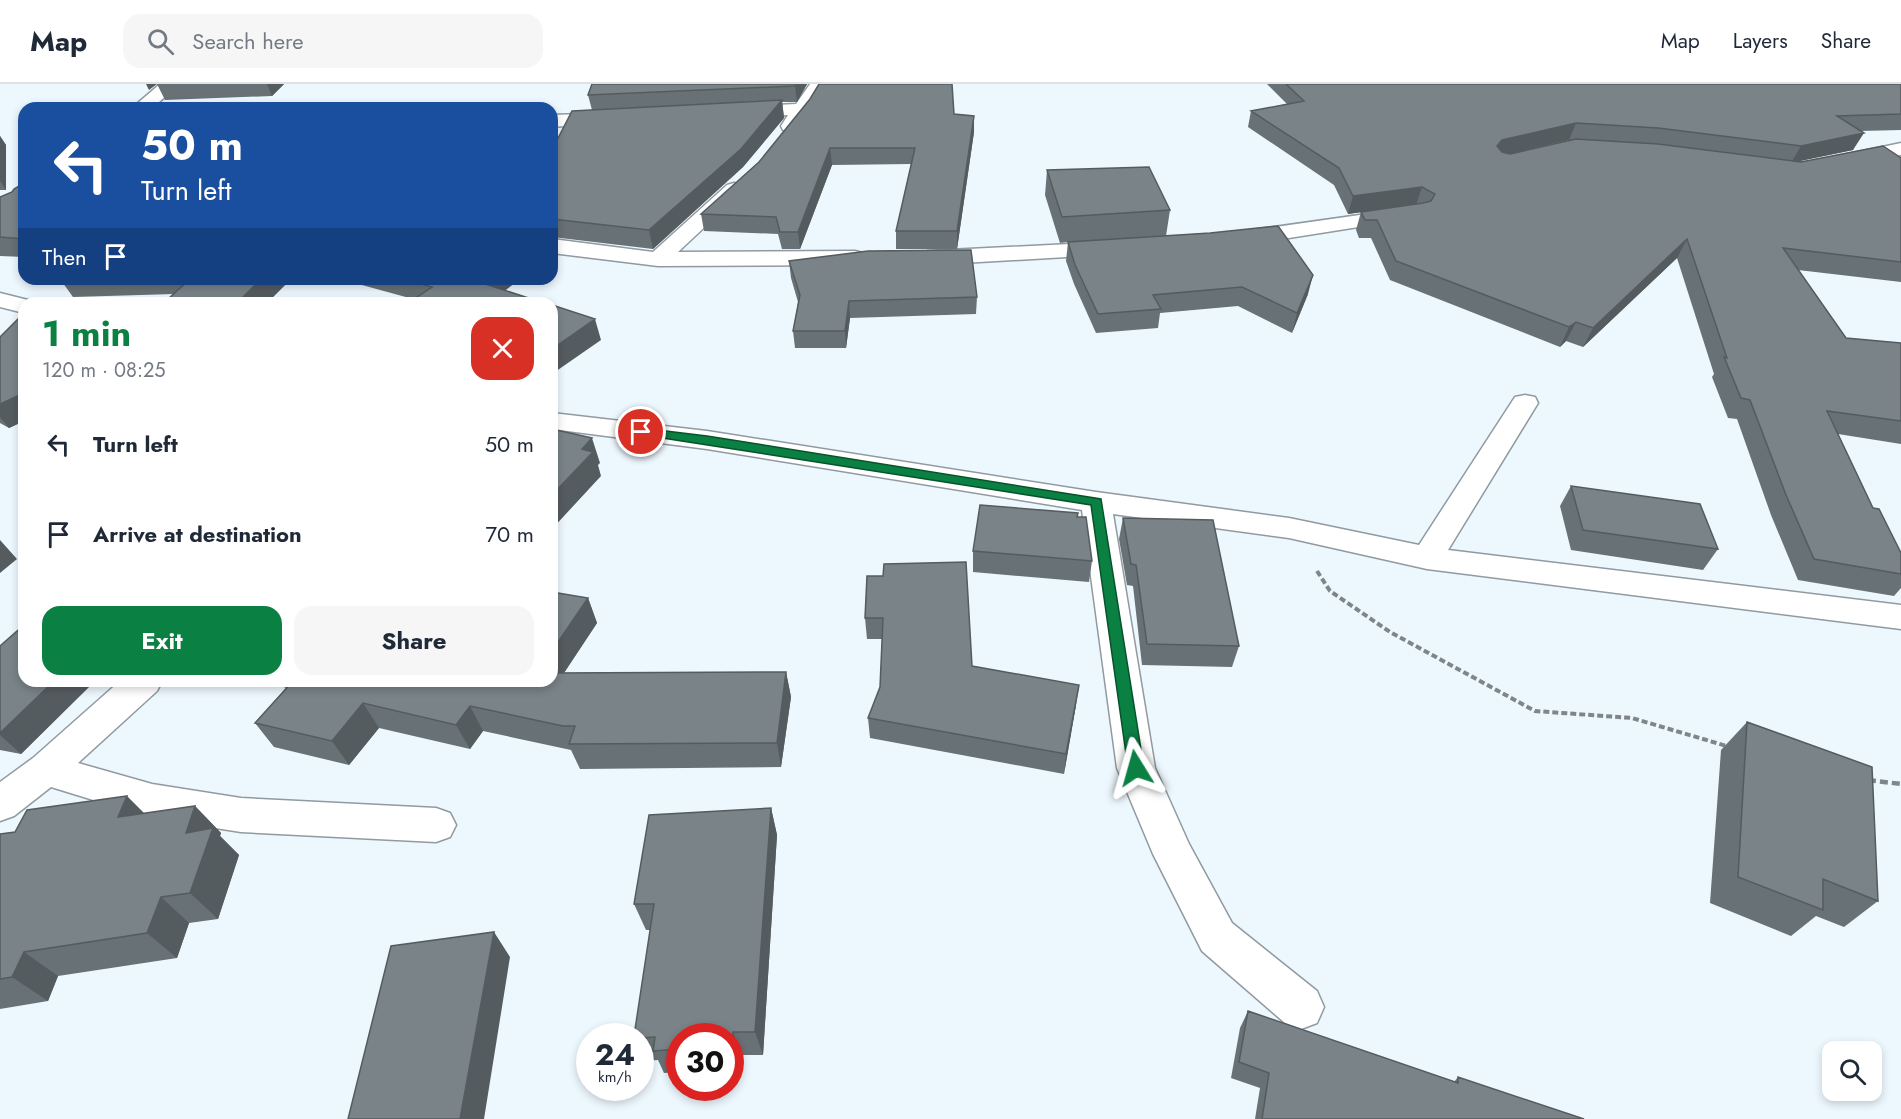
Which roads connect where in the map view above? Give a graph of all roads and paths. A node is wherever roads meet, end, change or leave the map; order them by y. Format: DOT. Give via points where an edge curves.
graph roads {
  1 [pos="171,84"];
  2 [pos="819,84"];
  3 [pos="148,102"];
  4 [pos="804,109"];
  5 [pos="722,112"];
  6 [pos="630,117"];
  7 [pos="558,122"];
  8 [pos="782,137"];
  9 [pos="1901,149"];
  10 [pos="1824,165"];
  11 [pos="752,173"];
  12 [pos="1416,213"];
  13 [pos="1217,242"];
  14 [pos="558,247"];
  15 [pos="1136,248"];
  16 [pos="879,258"];
  17 [pos="903,258"];
  18 [pos="658,259"];
  19 [pos="0,300"];
  20 [pos="18,304"];
  21 [pos="1526,403"];
  22 [pos="558,422"];
  23 [pos="1096,502"];
  24 [pos="1289,528"];
  25 [pos="1427,558"];
  26 [pos="1901,617"];
  27 [pos="137,687"];
  28 [pos="1734,748"];
  29 [pos="46,769"];
  30 [pos="1857,779"];
  31 [pos="1901,784"];
  32 [pos="0,804"];
  33 [pos="435,825"];
  34 [pos="1301,1007"];
  1 -- 3 [label="street"];
  2 -- 4 [label="street"];
  4 -- 5 [label="street"];
  4 -- 8 [label="street"];
  6 -- 7 [label="street"];
  9 -- 10 [label="street"];
  11 -- 18 [label="street"];
  12 -- 13 [label="street"];
  14 -- 18 [label="street"];
  15 -- 17 [label="street"];
  16 -- 18 [label="street"];
  19 -- 20 [label="street"];
  21 -- 25 [label="street"];
  22 -- 23 [label="street" via="707,440"];
  23 -- 24 [label="street"];
  23 -- 34 [label="street" via="1136,768 1173,854 1217,937"];
  24 -- 25 [label="street"];
  24 -- 28 [label="path" via="1330,591 1390,632 1535,711 1632,718"];
  25 -- 26 [label="street"];
  27 -- 29 [label="street"];
  29 -- 32 [label="street"];
  29 -- 33 [label="street" via="152,801 241,815"];
  30 -- 31 [label="path"];
}
